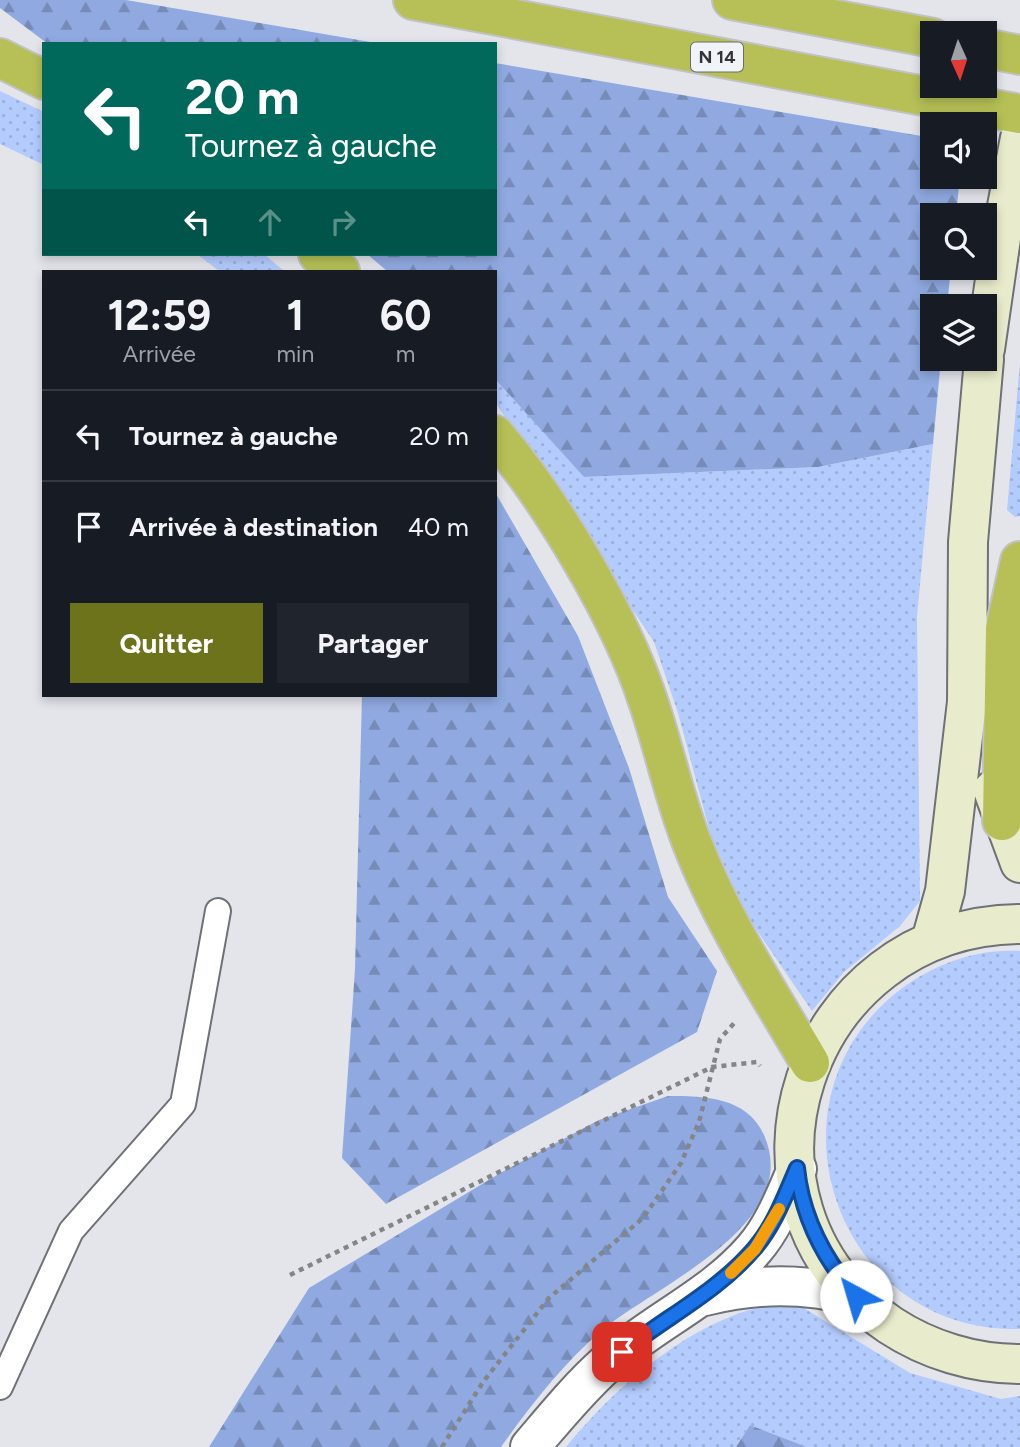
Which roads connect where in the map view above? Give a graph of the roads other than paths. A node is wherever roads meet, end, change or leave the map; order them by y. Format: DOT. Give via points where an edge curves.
graph roads {
  1 [pos="413,0"];
  2 [pos="732,0"];
  3 [pos="920,36"];
  4 [pos="998,51"];
  5 [pos="1020,55"];
  6 [pos="0,58"];
  7 [pos="42,79"];
  8 [pos="1020,114"];
  9 [pos="1020,138"];
  10 [pos="321,256"];
  11 [pos="339,270"];
  12 [pos="993,294"];
  13 [pos="983,371"];
  14 [pos="497,438"];
  15 [pos="1020,561"];
  16 [pos="967,702"];
  17 [pos="1002,821"];
  18 [pos="1020,863"];
  19 [pos="219,911"];
  20 [pos="1020,924"];
  21 [pos="931,941"];
  22 [pos="810,1063"];
  23 [pos="797,1168"];
  24 [pos="856,1296"];
  25 [pos="700,1298"];
  26 [pos="1020,1364"];
  27 [pos="0,1387"];
  28 [pos="530,1447"];
  1 -- 8 [label="highway, N 14"];
  2 -- 3 [label="highway"];
  4 -- 5 [label="highway"];
  6 -- 7 [label="highway"];
  9 -- 12 [label="main road"];
  10 -- 11 [label="highway"];
  13 -- 16 [label="main road" via="968,542"];
  14 -- 22 [label="highway" via="560,528 632,658 692,845 727,921"];
  15 -- 17 [label="highway" via="1005,629"];
  16 -- 17 [label="main road"];
  16 -- 21 [label="main road" via="945,891"];
  17 -- 18 [label="main road"];
  19 -- 27 [label="lane" via="183,1104 71,1231"];
  20 -- 21 [label="main road" via="973,928"];
  21 -- 22 [label="main road" via="880,970 858,990"];
  22 -- 23 [label="main road" via="797,1113"];
  23 -- 24 [label="main road" via="813,1231"];
  23 -- 25 [label="street" via="772,1224 755,1249"];
  24 -- 25 [label="street" via="807,1286 764,1285"];
  24 -- 26 [label="main road" via="881,1318 932,1347 978,1360"];
  25 -- 28 [label="street" via="654,1326 606,1364"];
}
